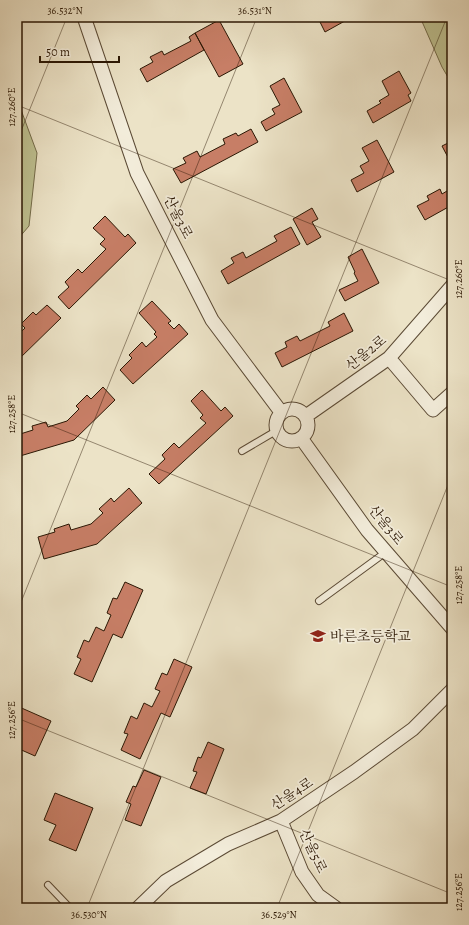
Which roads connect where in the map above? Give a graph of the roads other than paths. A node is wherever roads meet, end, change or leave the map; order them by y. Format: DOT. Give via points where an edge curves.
graph roads {
  1 [pos="84,17"];
  2 [pos="452,286"];
  3 [pos="389,358"];
  4 [pos="452,393"];
  5 [pos="281,412"];
  6 [pos="306,416"];
  7 [pos="276,431"];
  8 [pos="301,438"];
  9 [pos="242,451"];
  10 [pos="386,552"];
  11 [pos="319,601"];
  12 [pos="452,628"];
  13 [pos="452,690"];
  14 [pos="281,821"];
  15 [pos="48,885"];
  16 [pos="70,908"];
  17 [pos="138,908"];
  18 [pos="336,908"];
  1 -- 5 [label="street, 산울3로" via="141,180 212,320"];
  2 -- 3 [label="street, 산울2로"];
  3 -- 4 [label="street" via="433,410"];
  3 -- 6 [label="street, 산울2로"];
  5 -- 6 [label="street" via="291,408 302,411"];
  5 -- 7 [label="street" via="276,420"];
  6 -- 8 [label="street" via="308,426"];
  7 -- 8 [label="street" via="288,441"];
  7 -- 9 [label="lane"];
  8 -- 10 [label="street, 산울3로" via="367,530"];
  10 -- 11 [label="lane"];
  10 -- 12 [label="street, 산울3로"];
  13 -- 14 [label="street, 산울4로" via="413,729"];
  14 -- 17 [label="street, 산울4로" via="228,844 172,877"];
  14 -- 18 [label="street, 산울5로" via="302,872 318,895"];
  15 -- 16 [label="lane"];
}
